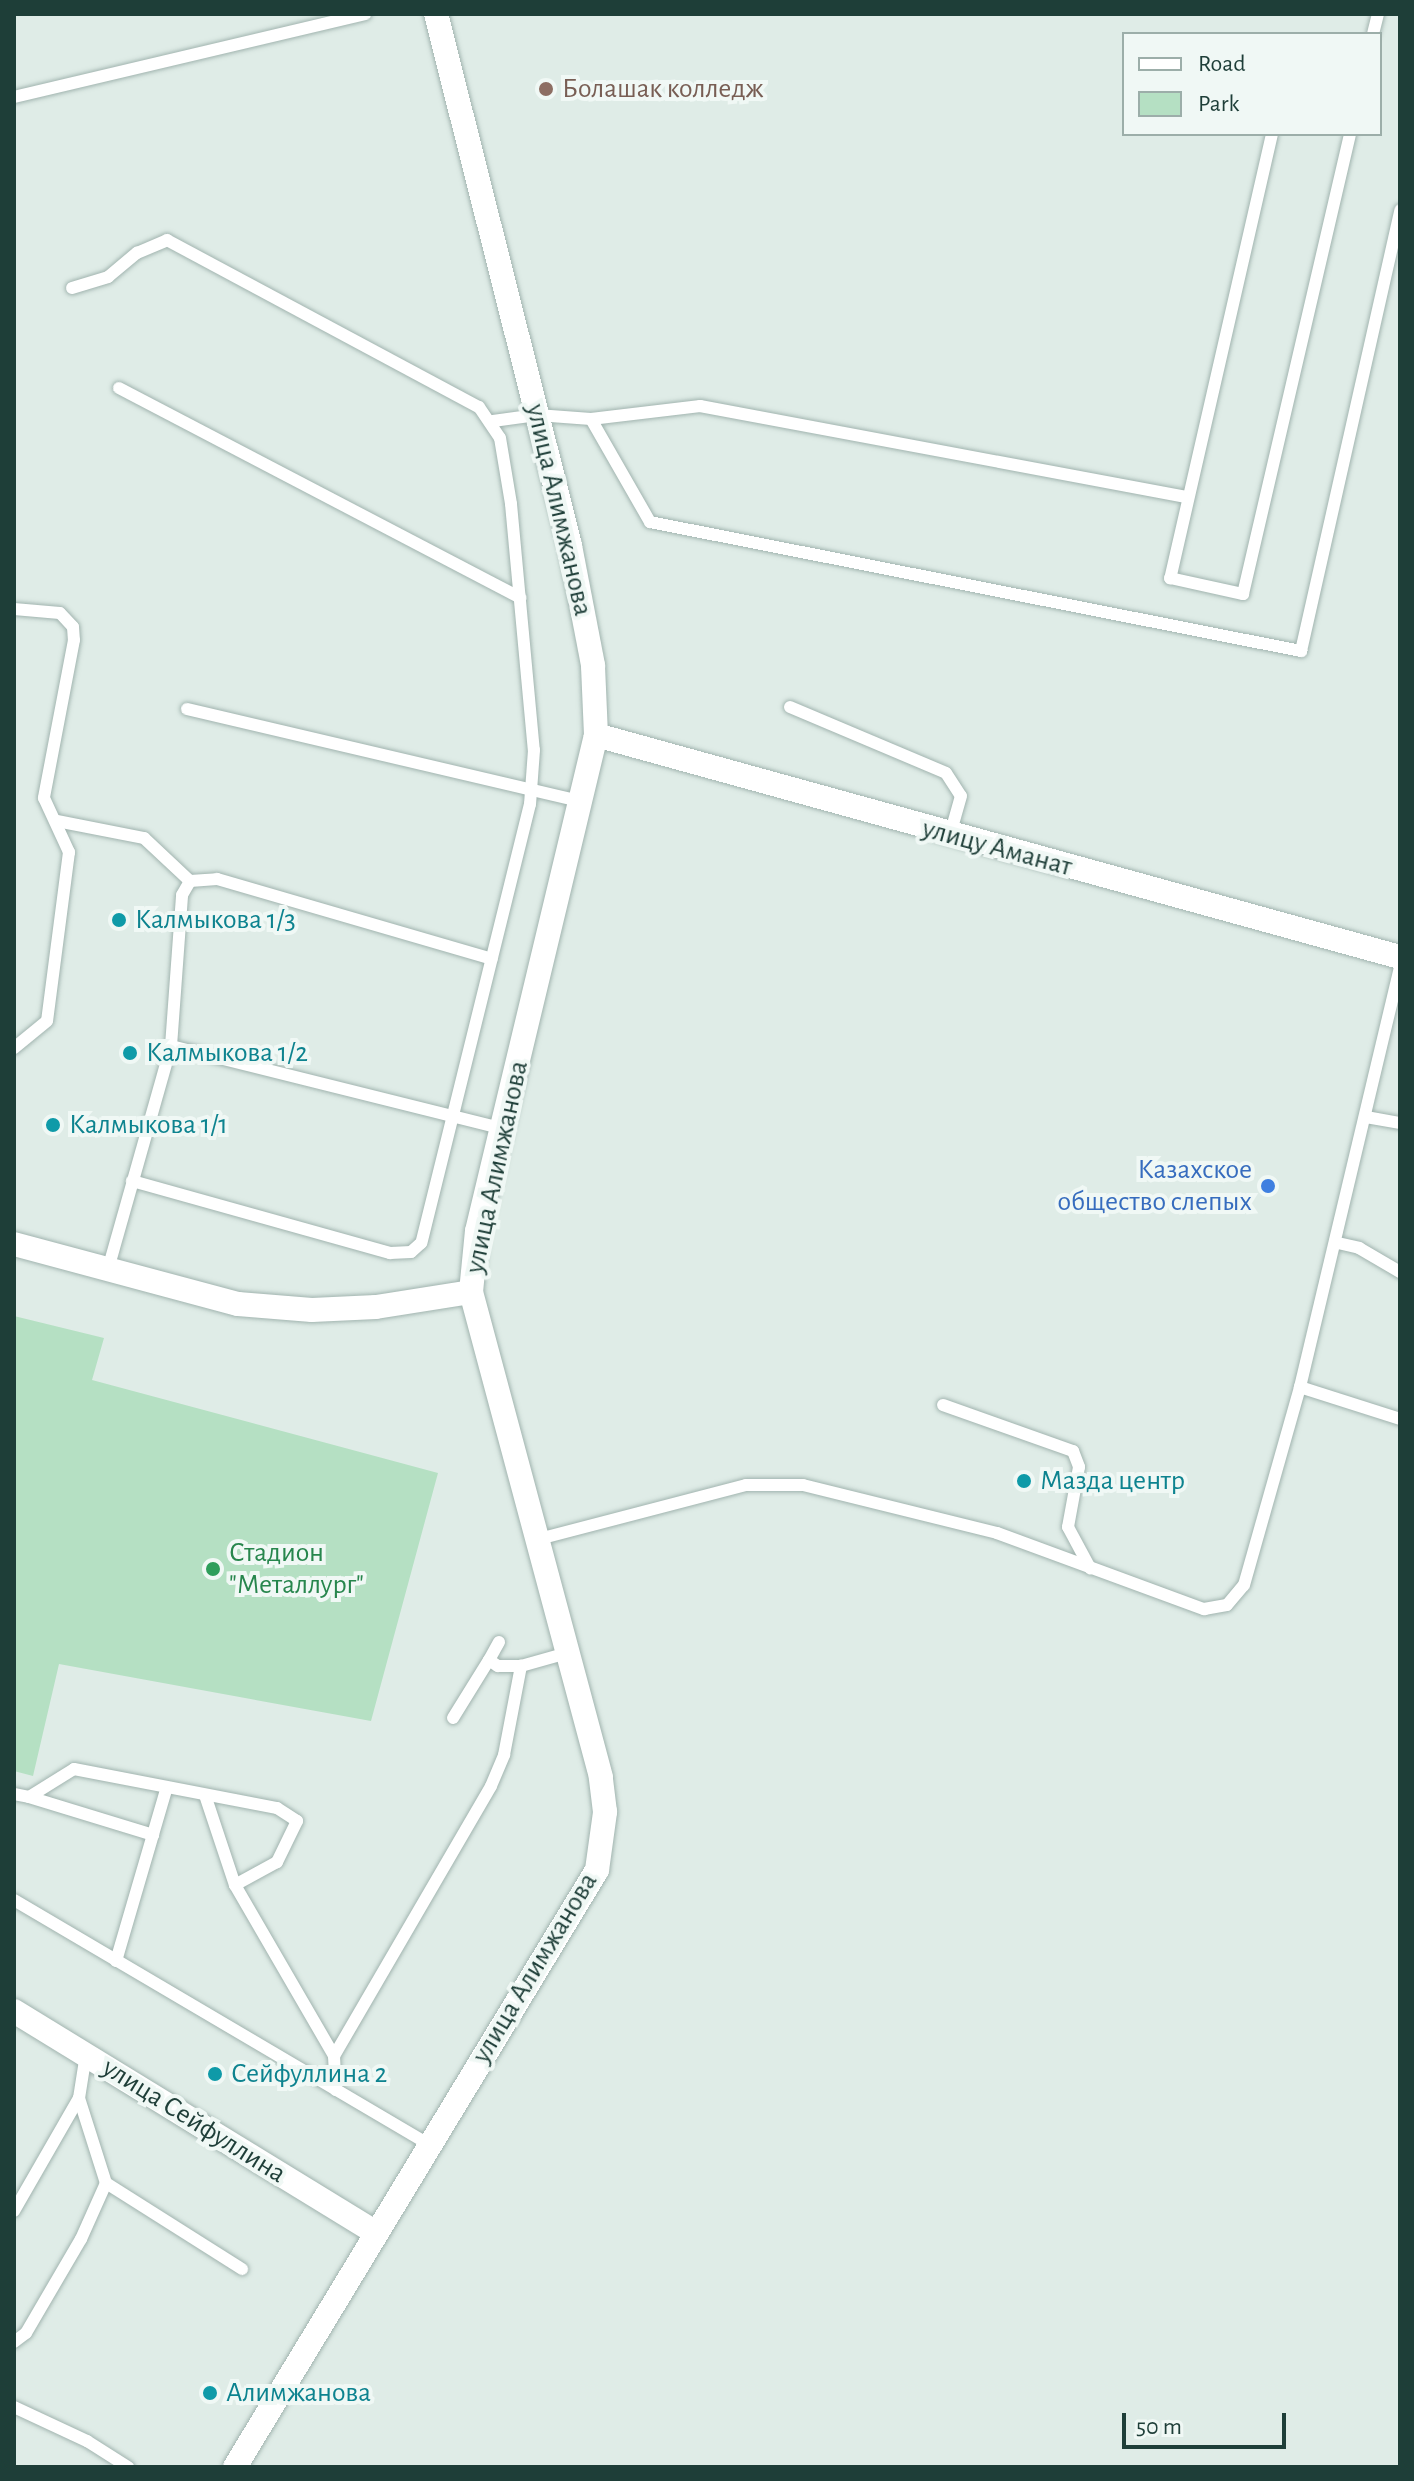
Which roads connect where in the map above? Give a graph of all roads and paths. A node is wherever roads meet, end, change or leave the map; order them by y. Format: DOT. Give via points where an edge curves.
graph roads {
  1 [pos="365,14"];
  2 [pos="436,14"];
  3 [pos="14,97"];
  4 [pos="1272,136"];
  5 [pos="1350,136"];
  6 [pos="1400,210"];
  7 [pos="72,288"];
  8 [pos="119,388"];
  9 [pos="537,415"];
  10 [pos="591,419"];
  11 [pos="493,421"];
  12 [pos="1188,497"];
  13 [pos="520,598"];
  14 [pos="14,609"];
  15 [pos="790,707"];
  16 [pos="187,709"];
  17 [pos="596,735"];
  18 [pos="532,787"];
  19 [pos="579,801"];
  20 [pos="57,821"];
  21 [pos="950,835"];
  22 [pos="190,881"];
  23 [pos="1400,957"];
  24 [pos="492,959"];
  25 [pos="1400,967"];
  26 [pos="171,1046"];
  27 [pos="14,1048"];
  28 [pos="453,1117"];
  29 [pos="1366,1117"];
  30 [pos="1400,1123"];
  31 [pos="503,1129"];
  32 [pos="132,1181"];
  33 [pos="1338,1243"];
  34 [pos="14,1244"];
  35 [pos="1399,1267"];
  36 [pos="108,1269"];
  37 [pos="471,1292"];
  38 [pos="1300,1387"];
  39 [pos="943,1405"];
  40 [pos="1400,1419"];
  41 [pos="535,1540"];
  42 [pos="1090,1568"];
  43 [pos="499,1642"];
  44 [pos="567,1653"];
  45 [pos="489,1660"];
  46 [pos="521,1666"];
  47 [pos="453,1718"];
  48 [pos="167,1787"];
  49 [pos="14,1794"];
  50 [pos="205,1795"];
  51 [pos="29,1797"];
  52 [pos="153,1835"];
  53 [pos="235,1885"];
  54 [pos="14,1900"];
  55 [pos="116,1961"];
  56 [pos="14,2011"];
  57 [pos="86,2054"];
  58 [pos="334,2056"];
  59 [pos="336,2090"];
  60 [pos="79,2098"];
  61 [pos="427,2143"];
  62 [pos="106,2183"];
  63 [pos="14,2211"];
  64 [pos="374,2232"];
  65 [pos="242,2269"];
  66 [pos="14,2342"];
  67 [pos="14,2407"];
  68 [pos="128,2467"];
  69 [pos="235,2467"];
  1 -- 3 [label="lane"];
  2 -- 9 [label="street, улица Алимжанова"];
  4 -- 12 [label="lane"];
  5 -- 12 [label="lane" via="1243,594 1170,578"];
  6 -- 10 [label="lane" via="1301,651 650,522"];
  7 -- 11 [label="lane" via="108,277 137,253 167,240 479,407"];
  8 -- 13 [label="lane"];
  9 -- 10 [label="lane"];
  9 -- 11 [label="lane"];
  9 -- 17 [label="street, улица Алимжанова" via="593,665"];
  10 -- 12 [label="lane" via="700,406"];
  11 -- 13 [label="lane" via="511,504"];
  13 -- 18 [label="lane" via="534,750"];
  14 -- 20 [label="lane" via="60,613 73,627 44,798"];
  15 -- 21 [label="lane" via="946,773 961,796"];
  16 -- 18 [label="lane"];
  17 -- 19 [label="street, улица Алимжанова"];
  17 -- 21 [label="street, улицу Аманат"];
  18 -- 19 [label="lane"];
  18 -- 24 [label="lane"];
  19 -- 31 [label="street, улица Алимжанова"];
  20 -- 22 [label="lane" via="144,838"];
  20 -- 27 [label="lane" via="69,852 47,1021"];
  21 -- 23 [label="street, улицу Аманат"];
  22 -- 24 [label="lane" via="217,879"];
  22 -- 26 [label="lane" via="182,895"];
  24 -- 28 [label="lane"];
  25 -- 29 [label="lane"];
  26 -- 28 [label="lane"];
  26 -- 32 [label="lane"];
  28 -- 31 [label="lane"];
  28 -- 32 [label="lane" via="427,1232 416,1248 400,1254"];
  29 -- 30 [label="lane"];
  29 -- 33 [label="lane"];
  31 -- 37 [label="street, улица Алимжанова" via="477,1231"];
  32 -- 36 [label="lane"];
  33 -- 35 [label="lane"];
  33 -- 38 [label="lane"];
  34 -- 36 [label="street"];
  36 -- 37 [label="street" via="238,1304 312,1310"];
  37 -- 41 [label="street, улица Алимжанова"];
  38 -- 40 [label="lane"];
  38 -- 42 [label="lane" via="1236,1598 1220,1608 1204,1609"];
  39 -- 42 [label="lane" via="1073,1451 1079,1467 1068,1527"];
  41 -- 42 [label="lane" via="746,1485 772,1483 803,1485 997,1533"];
  41 -- 44 [label="street, улица Алимжанова"];
  43 -- 45 [label="lane"];
  44 -- 46 [label="lane"];
  44 -- 61 [label="street, улица Алимжанова" via="601,1777 605,1812 597,1870"];
  45 -- 46 [label="lane" via="498,1666"];
  45 -- 47 [label="lane"];
  46 -- 58 [label="lane" via="504,1755 491,1786"];
  48 -- 50 [label="lane"];
  48 -- 51 [label="lane" via="74,1769"];
  48 -- 52 [label="lane"];
  49 -- 51 [label="lane"];
  50 -- 53 [label="lane"];
  50 -- 53 [label="lane" via="277,1808 297,1821 277,1862"];
  51 -- 52 [label="lane"];
  52 -- 55 [label="lane"];
  53 -- 58 [label="lane"];
  54 -- 55 [label="lane"];
  55 -- 59 [label="lane"];
  56 -- 57 [label="street, улица Сейфуллина"];
  57 -- 60 [label="lane"];
  57 -- 64 [label="street, улица Сейфуллина"];
  58 -- 59 [label="lane"];
  59 -- 61 [label="lane"];
  60 -- 62 [label="lane"];
  60 -- 63 [label="lane"];
  61 -- 64 [label="street, улица Алимжанова"];
  62 -- 65 [label="lane"];
  62 -- 66 [label="lane" via="81,2239 26,2333"];
  64 -- 69 [label="street, улица Алимжанова"];
  67 -- 68 [label="lane"];
}
